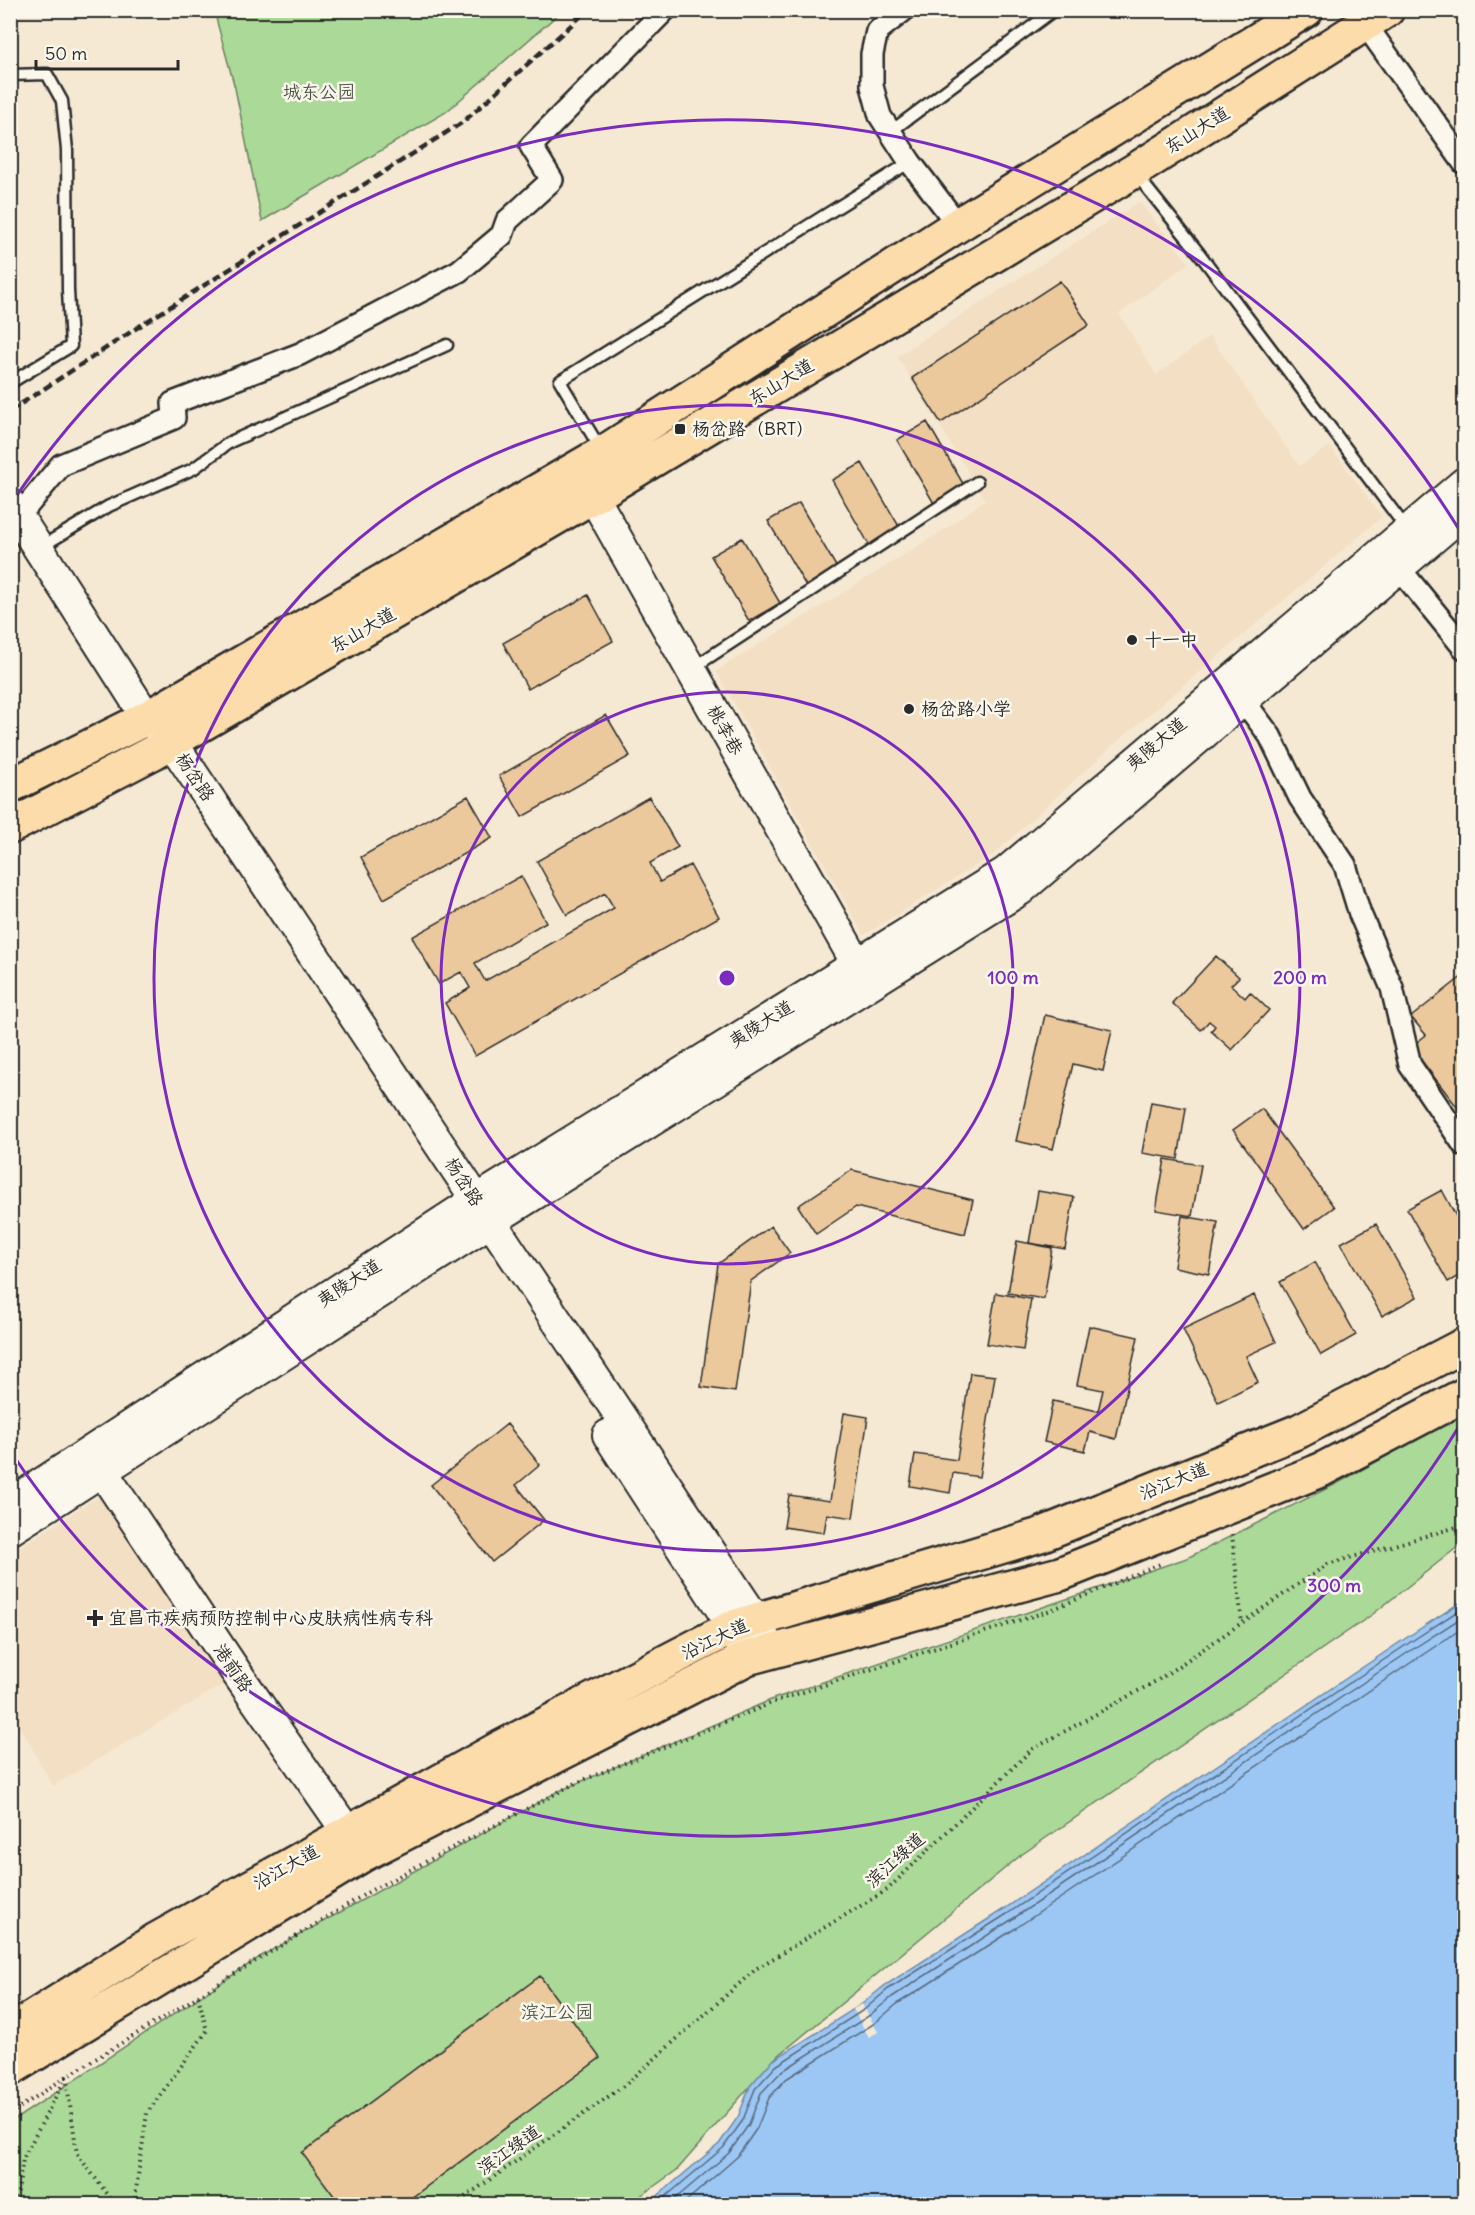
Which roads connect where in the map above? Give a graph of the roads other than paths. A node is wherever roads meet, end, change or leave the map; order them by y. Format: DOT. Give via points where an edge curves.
graph roads {
  1 [pos="665,10"];
  2 [pos="904,10"];
  3 [pos="1054,10"];
  4 [pos="1304,11"];
  5 [pos="1376,17"];
  6 [pos="10,75"];
  7 [pos="890,132"];
  8 [pos="910,162"];
  9 [pos="1464,163"];
  10 [pos="1134,171"];
  11 [pos="958,225"];
  12 [pos="447,345"];
  13 [pos="10,383"];
  14 [pos="603,453"];
  15 [pos="976,482"];
  16 [pos="1464,483"];
  17 [pos="593,496"];
  18 [pos="14,510"];
  19 [pos="1464,512"];
  20 [pos="1408,530"];
  21 [pos="39,549"];
  22 [pos="1399,568"];
  23 [pos="1464,648"];
  24 [pos="691,669"];
  25 [pos="1243,700"];
  26 [pos="147,718"];
  27 [pos="163,747"];
  28 [pos="10,786"];
  29 [pos="10,827"];
  30 [pos="857,964"];
  31 [pos="1464,1145"];
  32 [pos="475,1217"];
  33 [pos="1464,1345"];
  34 [pos="1464,1395"];
  35 [pos="102,1471"];
  36 [pos="10,1504"];
  37 [pos="10,1530"];
  38 [pos="744,1623"];
  39 [pos="759,1656"];
  40 [pos="348,1833"];
  41 [pos="10,2032"];
  42 [pos="10,2069"];
  1 -- 18 [label="street" via="531,146 552,180 507,221 502,234 459,271 300,354 173,403 174,418 61,465"];
  2 -- 7 [label="street" via="877,31 872,54 872,86 880,117"];
  3 -- 7 [label="lane"];
  4 -- 11 [label="main road, 东山大道"];
  5 -- 9 [label="street"];
  5 -- 10 [label="main road, 东山大道"];
  6 -- 13 [label="lane" via="47,74 62,101 67,150 70,346"];
  7 -- 8 [label="street"];
  8 -- 11 [label="street"];
  8 -- 14 [label="lane" via="560,381"];
  10 -- 17 [label="main road, 东山大道"];
  10 -- 20 [label="lane"];
  11 -- 14 [label="main road, 东山大道"];
  12 -- 21 [label="lane" via="230,442 193,469 109,506"];
  14 -- 26 [label="main road, 东山大道"];
  15 -- 24 [label="lane"];
  16 -- 20 [label="main road, 夷陵大道"];
  17 -- 24 [label="main road, 桃李巷"];
  17 -- 27 [label="main road, 东山大道"];
  18 -- 21 [label="main road, 杨岔路"];
  19 -- 22 [label="main road, 夷陵大道"];
  20 -- 30 [label="main road, 夷陵大道" via="1006,872"];
  21 -- 26 [label="main road, 杨岔路"];
  22 -- 23 [label="street"];
  22 -- 25 [label="main road, 夷陵大道"];
  24 -- 30 [label="main road, 桃李巷"];
  25 -- 31 [label="street" via="1270,736 1300,798 1345,865 1360,914 1392,988 1410,1065"];
  25 -- 32 [label="main road, 夷陵大道" via="1020,890"];
  26 -- 27 [label="main road, 杨岔路"];
  26 -- 28 [label="main road, 东山大道"];
  27 -- 29 [label="main road, 东山大道"];
  27 -- 32 [label="main road, 杨岔路"];
  30 -- 32 [label="main road, 夷陵大道"];
  32 -- 35 [label="main road, 夷陵大道"];
  32 -- 36 [label="main road, 夷陵大道"];
  32 -- 38 [label="main road, 杨岔路"];
  33 -- 38 [label="main road, 沿江大道" via="1299,1431 1040,1535"];
  34 -- 39 [label="main road, 沿江大道" via="1321,1470 1060,1574"];
  35 -- 37 [label="main road, 夷陵大道"];
  35 -- 40 [label="main road, 港前路"];
  38 -- 39 [label="main road, 杨岔路"];
  38 -- 40 [label="main road, 沿江大道" via="498,1749"];
  39 -- 42 [label="main road, 沿江大道" via="364,1854"];
  40 -- 41 [label="main road, 沿江大道" via="156,1940"];
}
